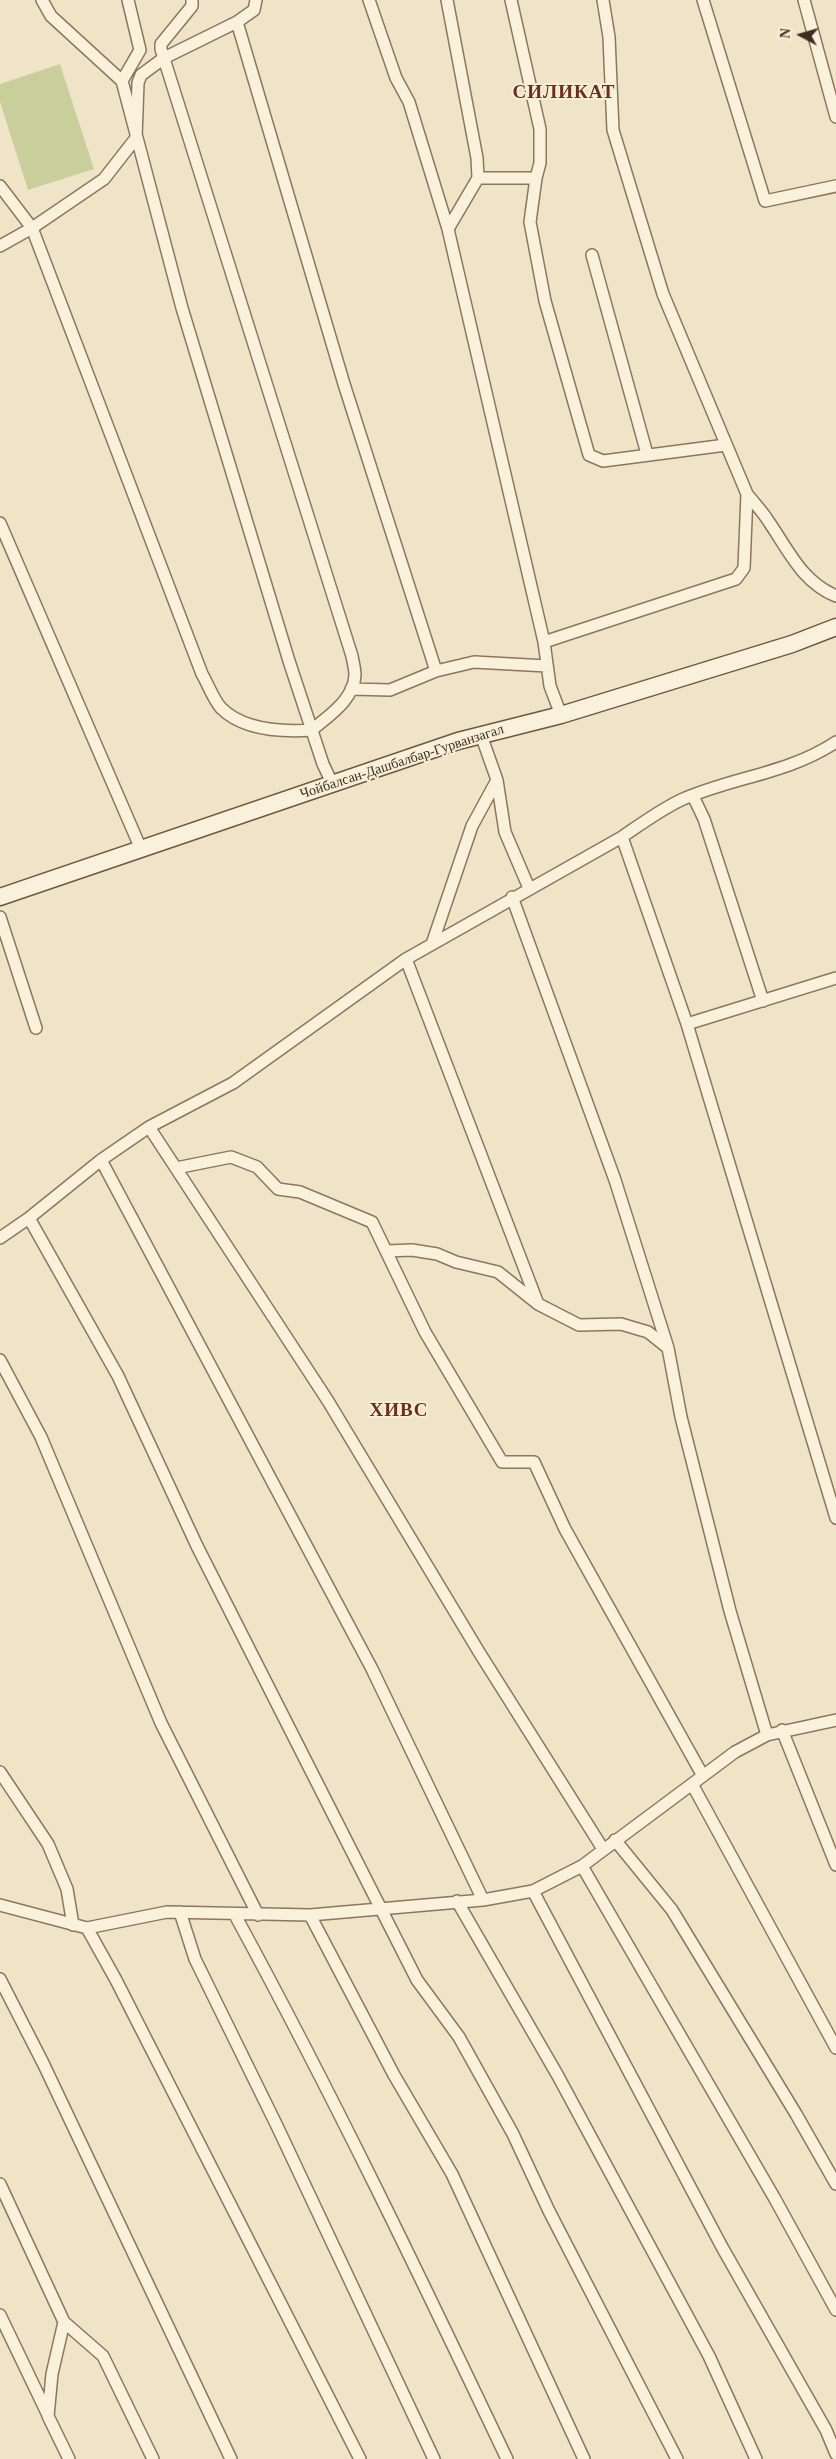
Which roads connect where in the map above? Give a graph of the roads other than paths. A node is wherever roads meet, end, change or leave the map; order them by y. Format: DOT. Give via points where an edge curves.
graph roads {
  1 [pos="42,0"];
  2 [pos="128,0"];
  3 [pos="192,0"];
  4 [pos="256,0"];
  5 [pos="369,0"];
  6 [pos="448,0"];
  7 [pos="511,0"];
  8 [pos="603,0"];
  9 [pos="703,0"];
  10 [pos="804,0"];
  11 [pos="237,22"];
  12 [pos="164,58"];
  13 [pos="122,81"];
  14 [pos="836,117"];
  15 [pos="136,138"];
  16 [pos="478,178"];
  17 [pos="536,178"];
  18 [pos="0,186"];
  19 [pos="836,186"];
  20 [pos="32,228"];
  21 [pos="448,229"];
  22 [pos="0,246"];
  23 [pos="592,255"];
  24 [pos="726,445"];
  25 [pos="647,454"];
  26 [pos="747,494"];
  27 [pos="0,523"];
  28 [pos="836,596"];
  29 [pos="836,627"];
  30 [pos="544,642"];
  31 [pos="547,666"];
  32 [pos="436,671"];
  33 [pos="351,689"];
  34 [pos="560,715"];
  35 [pos="312,730"];
  36 [pos="481,735"];
  37 [pos="836,742"];
  38 [pos="497,780"];
  39 [pos="332,783"];
  40 [pos="693,796"];
  41 [pos="622,837"];
  42 [pos="141,849"];
  43 [pos="529,888"];
  44 [pos="512,897"];
  45 [pos="0,898"];
  46 [pos="0,917"];
  47 [pos="432,944"];
  48 [pos="406,959"];
  49 [pos="836,978"];
  50 [pos="763,1001"];
  51 [pos="688,1024"];
  52 [pos="36,1028"];
  53 [pos="149,1127"];
  54 [pos="101,1160"];
  55 [pos="176,1168"];
  56 [pos="29,1218"];
  57 [pos="0,1238"];
  58 [pos="387,1252"];
  59 [pos="538,1304"];
  60 [pos="668,1348"];
  61 [pos="0,1360"];
  62 [pos="836,1518"];
  63 [pos="836,1720"];
  64 [pos="782,1730"];
  65 [pos="767,1735"];
  66 [pos="0,1772"];
  67 [pos="703,1776"];
  68 [pos="692,1784"];
  69 [pos="615,1840"];
  70 [pos="603,1849"];
  71 [pos="836,1865"];
  72 [pos="582,1866"];
  73 [pos="533,1891"];
  74 [pos="483,1900"];
  75 [pos="457,1901"];
  76 [pos="0,1905"];
  77 [pos="381,1910"];
  78 [pos="180,1912"];
  79 [pos="235,1915"];
  80 [pos="258,1915"];
  81 [pos="310,1915"];
  82 [pos="73,1925"];
  83 [pos="87,1928"];
  84 [pos="0,1979"];
  85 [pos="836,2048"];
  86 [pos="0,2184"];
  87 [pos="836,2184"];
  88 [pos="836,2310"];
  89 [pos="0,2315"];
  90 [pos="64,2322"];
  91 [pos="48,2416"];
  92 [pos="836,2454"];
  93 [pos="69,2459"];
  94 [pos="153,2459"];
  95 [pos="231,2459"];
  96 [pos="360,2459"];
  97 [pos="434,2459"];
  98 [pos="507,2459"];
  99 [pos="584,2459"];
  100 [pos="677,2459"];
  101 [pos="756,2459"];
  1 -- 13 [label="street" via="51,16"];
  2 -- 13 [label="street" via="140,50"];
  3 -- 12 [label="street" via="192,6 161,44"];
  4 -- 11 [label="street" via="254,10"];
  5 -- 21 [label="street" via="396,78 409,102"];
  6 -- 16 [label="street"];
  7 -- 17 [label="street" via="540,129 540,163"];
  8 -- 24 [label="street" via="610,37 613,130 663,294"];
  9 -- 19 [label="street" via="765,201"];
  10 -- 14 [label="street"];
  11 -- 12 [label="street"];
  11 -- 32 [label="street" via="344,384"];
  12 -- 15 [label="street" via="141,74 138,82"];
  12 -- 33 [label="street" via="352,656 355,676"];
  13 -- 15 [label="street"];
  15 -- 20 [label="street" via="104,179"];
  15 -- 35 [label="street" via="182,308"];
  16 -- 17 [label="street"];
  16 -- 21 [label="street"];
  17 -- 25 [label="street" via="530,222 545,301 585,445 590,455 603,461"];
  18 -- 20 [label="street"];
  20 -- 22 [label="street"];
  20 -- 35 [label="street" via="206,682 221,708 241,721 270,730"];
  21 -- 30 [label="street"];
  23 -- 25 [label="street"];
  24 -- 25 [label="street"];
  24 -- 26 [label="street"];
  26 -- 28 [label="street" via="795,563 816,586"];
  26 -- 30 [label="street" via="744,568 736,579"];
  27 -- 42 [label="street"];
  29 -- 34 [label="street, Чойбалсан-Дашбалбар-Гурванзагал" via="792,644"];
  30 -- 31 [label="street"];
  31 -- 32 [label="street" via="474,662"];
  31 -- 34 [label="street"];
  32 -- 33 [label="street" via="390,690"];
  33 -- 35 [label="street" via="339,707"];
  34 -- 36 [label="street, Чойбалсан-Дашбалбар-Гурванзагал"];
  35 -- 39 [label="street" via="322,764"];
  36 -- 38 [label="street"];
  36 -- 39 [label="street, Чойбалсан-Дашбалбар-Гурванзагал"];
  37 -- 40 [label="street" via="788,767"];
  38 -- 43 [label="street" via="505,832"];
  38 -- 47 [label="street" via="472,826"];
  39 -- 42 [label="street, Чойбалсан-Дашбалбар-Гурванзагал"];
  40 -- 41 [label="street" via="648,818"];
  40 -- 50 [label="street" via="704,819"];
  41 -- 43 [label="street"];
  41 -- 51 [label="street"];
  42 -- 45 [label="street, Чойбалсан-Дашбалбар-Гурванзагал"];
  43 -- 44 [label="street"];
  44 -- 47 [label="street"];
  44 -- 60 [label="street" via="615,1180"];
  46 -- 52 [label="street"];
  47 -- 48 [label="street"];
  48 -- 53 [label="street" via="233,1083"];
  48 -- 59 [label="street"];
  49 -- 50 [label="street"];
  50 -- 51 [label="street"];
  51 -- 62 [label="street"];
  53 -- 54 [label="street"];
  53 -- 55 [label="street"];
  54 -- 56 [label="street"];
  54 -- 74 [label="street" via="372,1668"];
  55 -- 58 [label="street" via="231,1157 257,1167 278,1189 300,1192 372,1222"];
  55 -- 70 [label="street" via="328,1401 479,1652"];
  56 -- 57 [label="street"];
  56 -- 77 [label="street" via="118,1376 197,1546"];
  58 -- 59 [label="street" via="412,1250 429,1253 498,1272"];
  58 -- 67 [label="street" via="425,1332 502,1462 534,1462 565,1529"];
  59 -- 60 [label="street" via="579,1325 621,1324 648,1332"];
  60 -- 65 [label="street" via="681,1417 728,1601"];
  61 -- 80 [label="street" via="41,1437 161,1723"];
  63 -- 64 [label="street"];
  64 -- 65 [label="street"];
  64 -- 71 [label="street"];
  65 -- 67 [label="street" via="735,1752"];
  66 -- 82 [label="street" via="48,1844 67,1889"];
  67 -- 68 [label="street"];
  68 -- 69 [label="street"];
  68 -- 85 [label="street"];
  69 -- 70 [label="street"];
  69 -- 87 [label="street" via="672,1910"];
  70 -- 72 [label="street"];
  72 -- 73 [label="street"];
  72 -- 88 [label="street"];
  73 -- 74 [label="street"];
  73 -- 92 [label="street" via="722,2247 826,2430"];
  74 -- 75 [label="street"];
  75 -- 77 [label="street"];
  75 -- 101 [label="street" via="558,2076 709,2356"];
  76 -- 82 [label="street"];
  77 -- 81 [label="street"];
  77 -- 100 [label="street" via="417,1980 459,2037 513,2134"];
  78 -- 79 [label="street"];
  78 -- 83 [label="street"];
  78 -- 97 [label="street" via="195,1959"];
  79 -- 80 [label="street"];
  79 -- 98 [label="street" via="295,2025 388,2210"];
  80 -- 81 [label="street"];
  81 -- 99 [label="street" via="394,2075 452,2174"];
  82 -- 83 [label="street"];
  83 -- 96 [label="street"];
  84 -- 95 [label="street"];
  86 -- 90 [label="street"];
  89 -- 91 [label="street"];
  90 -- 91 [label="street" via="52,2374"];
  90 -- 94 [label="street" via="103,2356"];
  91 -- 93 [label="street"];
}
